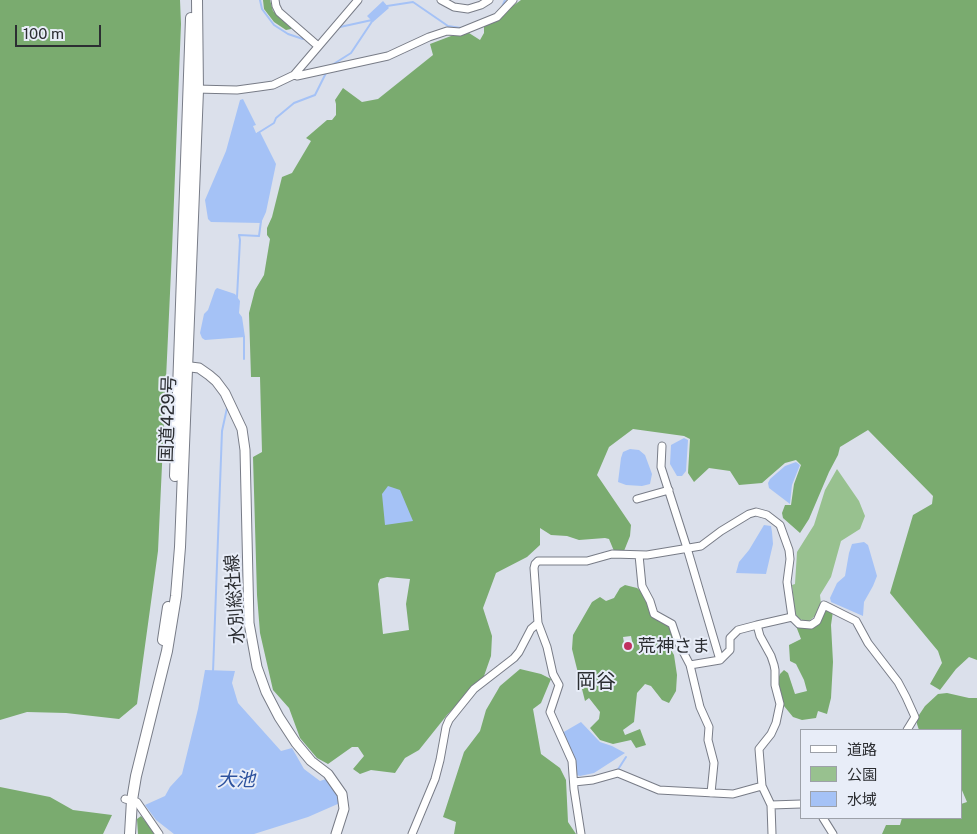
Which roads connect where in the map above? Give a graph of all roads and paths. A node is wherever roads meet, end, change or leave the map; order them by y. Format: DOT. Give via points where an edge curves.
graph roads {
  1 [pos="190,0"];
  2 [pos="197,0"];
  3 [pos="275,0"];
  4 [pos="358,0"];
  5 [pos="441,0"];
  6 [pos="489,0"];
  7 [pos="513,0"];
  8 [pos="318,46"];
  9 [pos="294,75"];
  10 [pos="194,89"];
  11 [pos="183,366"];
  12 [pos="662,446"];
  13 [pos="669,490"];
  14 [pos="637,499"];
  15 [pos="687,548"];
  16 [pos="639,555"];
  17 [pos="792,617"];
  18 [pos="538,623"];
  19 [pos="757,625"];
  20 [pos="720,660"];
  21 [pos="690,665"];
  22 [pos="908,729"];
  23 [pos="574,782"];
  24 [pos="762,784"];
  25 [pos="711,793"];
  26 [pos="128,800"];
  27 [pos="800,804"];
  28 [pos="771,805"];
  29 [pos="824,819"];
  30 [pos="124,834"];
  31 [pos="130,834"];
  32 [pos="158,834"];
  33 [pos="336,834"];
  34 [pos="412,834"];
  35 [pos="582,834"];
  36 [pos="772,834"];
  37 [pos="833,834"];
  1 -- 10 [label="highway, 国道429号"];
  2 -- 10 [label="highway, 国道429号"];
  3 -- 8 [label="street" via="279,12"];
  4 -- 8 [label="street"];
  5 -- 6 [label="street" via="462,9 474,8"];
  7 -- 9 [label="street" via="497,17 460,32 447,31 388,56"];
  8 -- 9 [label="street"];
  9 -- 10 [label="street" via="273,85 259,87"];
  10 -- 11 [label="highway, 国道429号"];
  11 -- 26 [label="highway, 国道429号" via="170,594 161,652 134,751"];
  11 -- 33 [label="main road, 水別総社線" via="199,368 216,382 225,393 242,429 249,623 257,667 266,692 296,743 328,774 342,794 344,810"];
  12 -- 13 [label="street" via="661,467"];
  13 -- 14 [label="street"];
  13 -- 15 [label="street"];
  15 -- 16 [label="street"];
  15 -- 17 [label="street" via="701,546 752,512 773,519 783,531 789,550 787,582"];
  15 -- 20 [label="street"];
  16 -- 18 [label="street" via="612,554 587,562 535,564"];
  16 -- 21 [label="street" via="641,583 654,614 672,624"];
  17 -- 19 [label="street"];
  17 -- 22 [label="street" via="799,624 811,625 817,621 824,605 856,621 906,697 915,717"];
  18 -- 23 [label="street" via="559,685 550,712 570,754"];
  18 -- 34 [label="street" via="514,658 474,689 449,720 435,779"];
  19 -- 20 [label="street" via="738,630 730,638 730,650"];
  19 -- 24 [label="street" via="776,670 774,685 780,704 773,728 759,749"];
  20 -- 21 [label="street"];
  21 -- 25 [label="street" via="700,707 709,727 708,740 714,763"];
  23 -- 25 [label="street" via="618,773 659,790"];
  23 -- 35 [label="street"];
  24 -- 25 [label="street" via="733,794"];
  24 -- 28 [label="street"];
  26 -- 30 [label="highway, 国道429号"];
  26 -- 31 [label="highway, 国道429号"];
  26 -- 32 [label="street" via="137,802"];
  27 -- 28 [label="street"];
  28 -- 36 [label="street"];
  29 -- 37 [label="street"];
}
